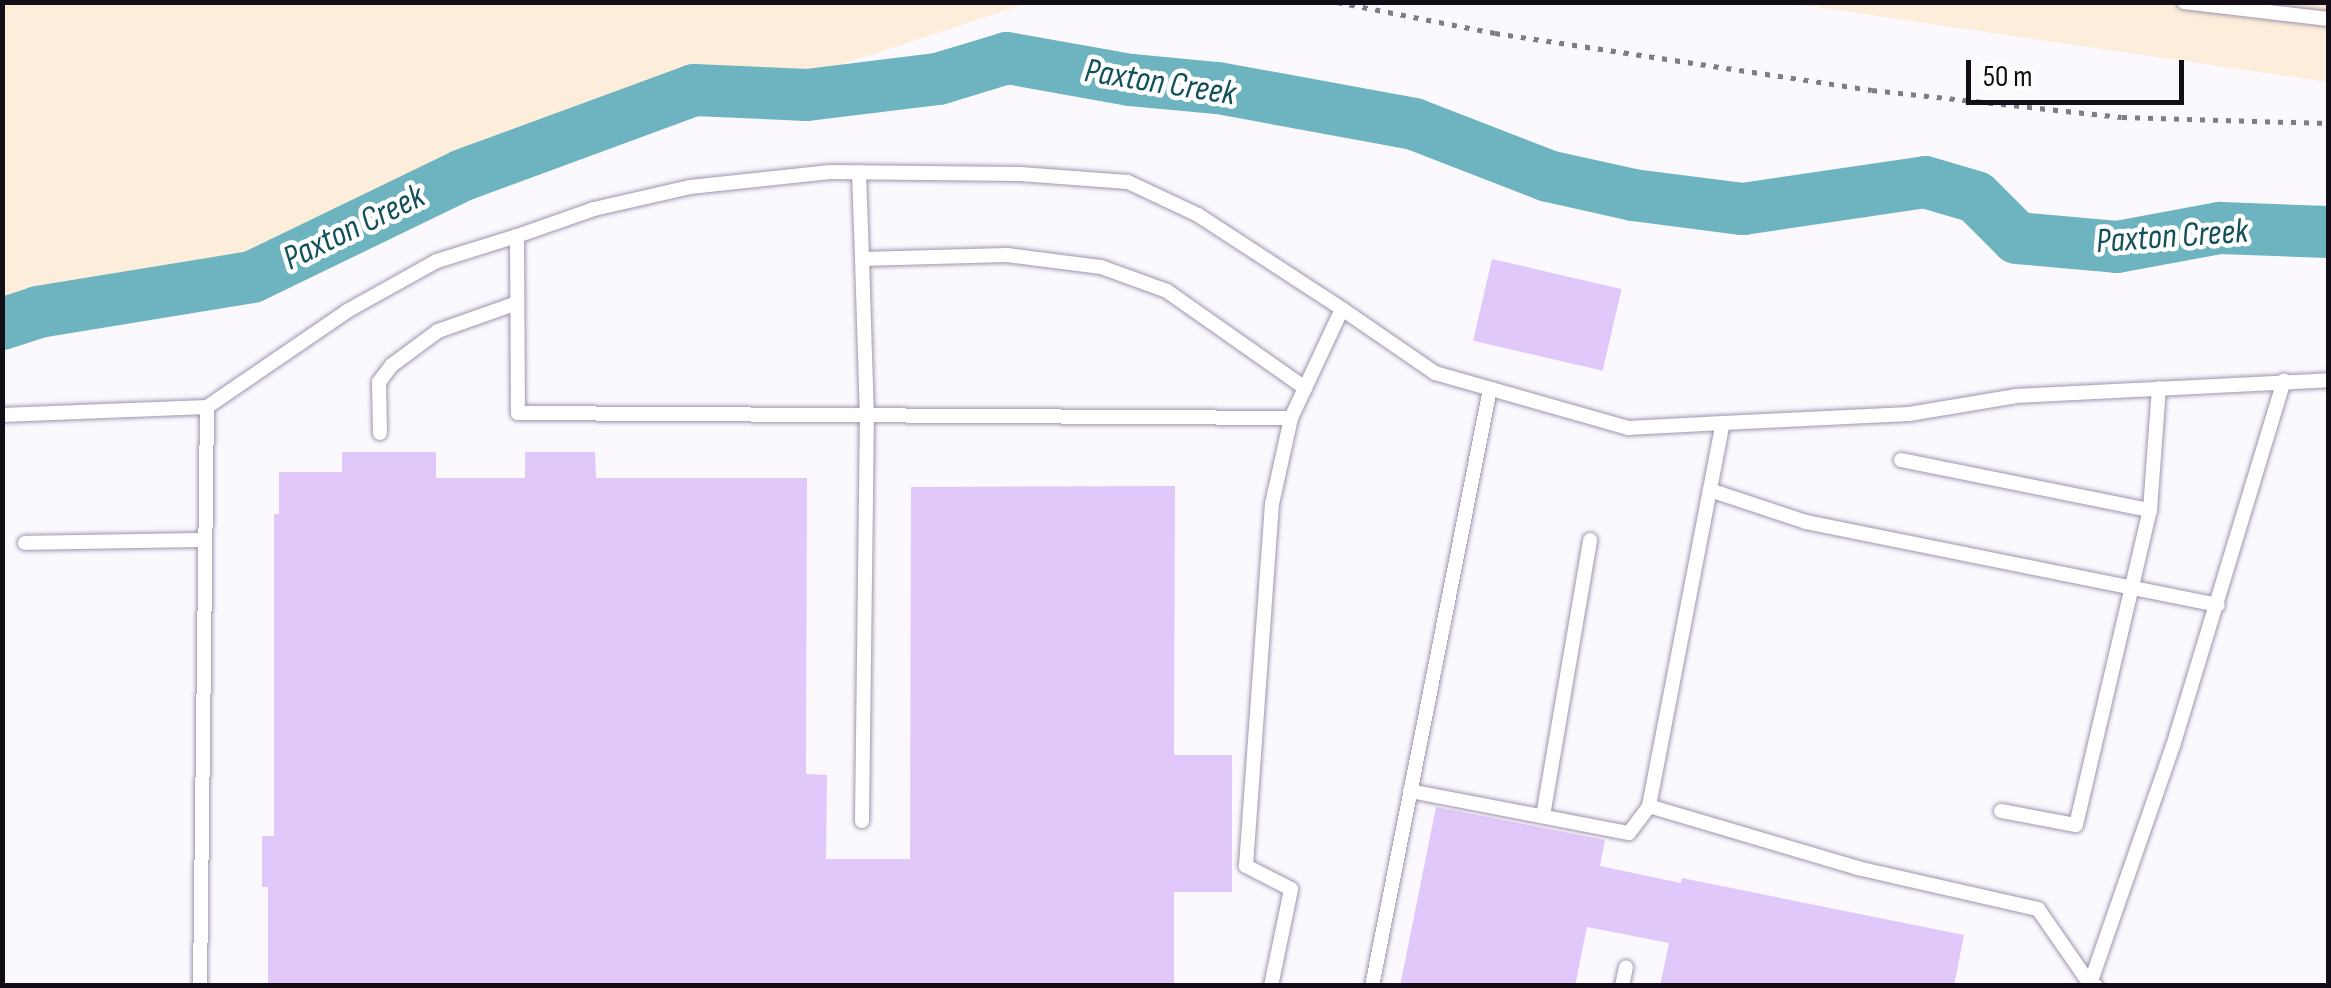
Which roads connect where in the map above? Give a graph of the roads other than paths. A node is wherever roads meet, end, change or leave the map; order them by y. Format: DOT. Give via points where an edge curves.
graph roads {
  1 [pos="2184,2"];
  2 [pos="2328,19"];
  3 [pos="859,172"];
  4 [pos="517,236"];
  5 [pos="862,259"];
  6 [pos="517,303"];
  7 [pos="1342,310"];
  8 [pos="2328,380"];
  9 [pos="2284,381"];
  10 [pos="1306,388"];
  11 [pos="1490,388"];
  12 [pos="2159,388"];
  13 [pos="207,407"];
  14 [pos="2,415"];
  15 [pos="868,418"];
  16 [pos="1291,418"];
  17 [pos="1723,423"];
  18 [pos="380,433"];
  19 [pos="1902,460"];
  20 [pos="1710,490"];
  21 [pos="2150,510"];
  22 [pos="206,540"];
  23 [pos="1590,540"];
  24 [pos="25,543"];
  25 [pos="2135,586"];
  26 [pos="2218,605"];
  27 [pos="1410,791"];
  28 [pos="1649,806"];
  29 [pos="2001,811"];
  30 [pos="1544,816"];
  31 [pos="862,821"];
  32 [pos="1626,967"];
  33 [pos="2093,985"];
  34 [pos="200,986"];
  35 [pos="1271,986"];
  36 [pos="1372,986"];
  37 [pos="1622,986"];
  1 -- 2 [label="lane"];
  3 -- 4 [label="lane" via="690,187 594,208"];
  3 -- 5 [label="lane"];
  3 -- 7 [label="lane" via="1128,182 1198,215"];
  4 -- 6 [label="lane"];
  4 -- 13 [label="lane" via="437,260 346,310"];
  5 -- 10 [label="lane" via="1007,255 1101,266 1167,292"];
  5 -- 15 [label="lane"];
  6 -- 15 [label="lane" via="518,414"];
  6 -- 18 [label="lane" via="438,331 392,365 379,382"];
  7 -- 10 [label="lane"];
  7 -- 11 [label="lane" via="1434,373"];
  8 -- 9 [label="lane"];
  9 -- 12 [label="lane"];
  9 -- 26 [label="lane"];
  10 -- 16 [label="lane"];
  11 -- 17 [label="lane" via="1628,428"];
  11 -- 27 [label="lane"];
  12 -- 17 [label="lane" via="2000,397 1909,414"];
  12 -- 21 [label="lane"];
  13 -- 14 [label="lane"];
  13 -- 22 [label="lane"];
  15 -- 16 [label="lane"];
  15 -- 31 [label="lane"];
  16 -- 35 [label="lane" via="1272,504 1246,866 1291,888"];
  17 -- 20 [label="lane"];
  19 -- 21 [label="lane"];
  20 -- 25 [label="lane" via="1806,522"];
  20 -- 28 [label="lane"];
  21 -- 25 [label="lane"];
  22 -- 24 [label="lane"];
  22 -- 34 [label="lane"];
  23 -- 30 [label="lane"];
  25 -- 26 [label="lane"];
  25 -- 29 [label="lane" via="2076,824"];
  26 -- 33 [label="lane"];
  27 -- 30 [label="lane"];
  27 -- 36 [label="lane"];
  28 -- 30 [label="lane" via="1629,832"];
  28 -- 33 [label="lane" via="1858,868 2038,908"];
  32 -- 37 [label="lane"];
}
